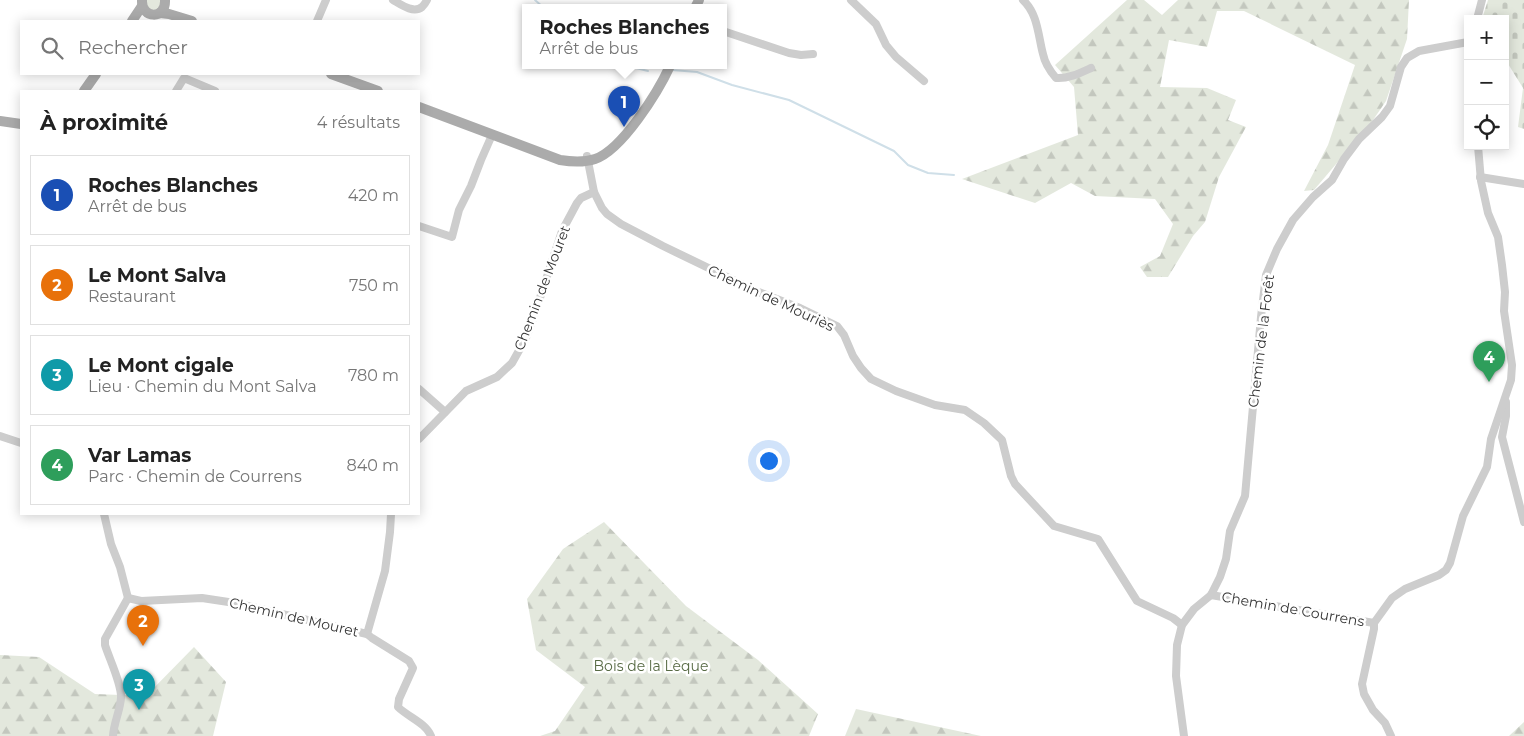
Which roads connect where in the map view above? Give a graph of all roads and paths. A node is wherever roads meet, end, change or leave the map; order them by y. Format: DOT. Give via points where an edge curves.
graph roads {
  1 [pos="166,0"];
  2 [pos="326,0"];
  3 [pos="393,0"];
  4 [pos="427,0"];
  5 [pos="851,0"];
  6 [pos="1023,0"];
  7 [pos="1482,0"];
  8 [pos="141,2"];
  9 [pos="155,13"];
  10 [pos="1478,15"];
  11 [pos="132,20"];
  12 [pos="142,20"];
  13 [pos="188,20"];
  14 [pos="317,20"];
  15 [pos="727,32"];
  16 [pos="1464,43"];
  17 [pos="813,54"];
  18 [pos="1091,68"];
  19 [pos="662,69"];
  20 [pos="668,69"];
  21 [pos="95,75"];
  22 [pos="334,75"];
  23 [pos="924,81"];
  24 [pos="85,90"];
  25 [pos="177,90"];
  26 [pos="213,90"];
  27 [pos="375,90"];
  28 [pos="420,107"];
  29 [pos="0,121"];
  30 [pos="20,124"];
  31 [pos="492,135"];
  32 [pos="1478,150"];
  33 [pos="587,159"];
  34 [pos="1480,177"];
  35 [pos="1524,184"];
  36 [pos="594,192"];
  37 [pos="420,226"];
  38 [pos="420,390"];
  39 [pos="1506,395"];
  40 [pos="445,412"];
  41 [pos="0,436"];
  42 [pos="420,437"];
  43 [pos="20,443"];
  44 [pos="104,515"];
  45 [pos="391,515"];
  46 [pos="1524,522"];
  47 [pos="1211,595"];
  48 [pos="128,598"];
  49 [pos="1374,623"];
  50 [pos="1182,625"];
  51 [pos="367,634"];
  52 [pos="113,736"];
  53 [pos="431,736"];
  54 [pos="1184,736"];
  55 [pos="1391,736"];
  1 -- 9 [label="main road" via="165,7"];
  1 -- 13 [label="main road"];
  2 -- 14 [label="street"];
  3 -- 4 [label="street" via="415,10"];
  5 -- 23 [label="street" via="876,24 896,57"];
  6 -- 18 [label="street" via="1034,13 1043,56 1056,78 1062,79"];
  7 -- 10 [label="street"];
  8 -- 9 [label="main road" via="144,10"];
  8 -- 11 [label="main road"];
  9 -- 12 [label="main road"];
  9 -- 13 [label="main road"];
  15 -- 17 [label="street" via="789,53"];
  16 -- 47 [label="street, Chemin de la Forêt" via="1419,50 1408,58 1401,68 1390,106 1359,139 1332,180 1293,220 1277,249 1266,278 1245,496 1230,531 1226,559"];
  19 -- 33 [label="main road" via="624,127 605,148"];
  20 -- 33 [label="main road" via="645,108 612,149 602,156"];
  21 -- 24 [label="main road"];
  22 -- 27 [label="main road"];
  25 -- 26 [label="street" via="184,78"];
  28 -- 31 [label="main road"];
  29 -- 30 [label="main road"];
  31 -- 33 [label="main road" via="560,160 582,162"];
  31 -- 37 [label="street" via="459,210 452,237"];
  32 -- 34 [label="street, Chemin de Courrens"];
  33 -- 36 [label="street, Chemin de Mouriès"];
  34 -- 35 [label="street"];
  34 -- 39 [label="street, Chemin de Courrens" via="1488,213 1498,237 1506,292 1504,311 1512,364"];
  36 -- 40 [label="street, Chemin de Mouret" via="581,198 562,231 526,338 512,363 497,377 466,391"];
  36 -- 50 [label="street, Chemin de Mouriès" via="606,214 621,224 756,291 836,326 871,379 935,405 965,410 984,423 1002,440 1016,484 1054,526 1098,539 1138,601"];
  38 -- 40 [label="street"];
  39 -- 46 [label="street" via="1502,437"];
  39 -- 49 [label="street, Chemin de Courrens" via="1491,439 1487,467 1464,516 1446,570 1392,598"];
  40 -- 42 [label="street, Chemin de Mouret"];
  41 -- 43 [label="street"];
  44 -- 48 [label="street"];
  45 -- 51 [label="street, Chemin de Mouret" via="385,571"];
  47 -- 49 [label="street, Chemin de Courrens"];
  47 -- 50 [label="street, Chemin de la Forêt"];
  48 -- 51 [label="street, Chemin de Mouret" via="141,601 202,598"];
  48 -- 52 [label="street" via="105,639 121,697"];
  49 -- 55 [label="street, Chemin de Courrens" via="1362,684 1364,694"];
  50 -- 54 [label="street" via="1176,676"];
  51 -- 53 [label="street" via="410,661 413,668 398,706"];
}
